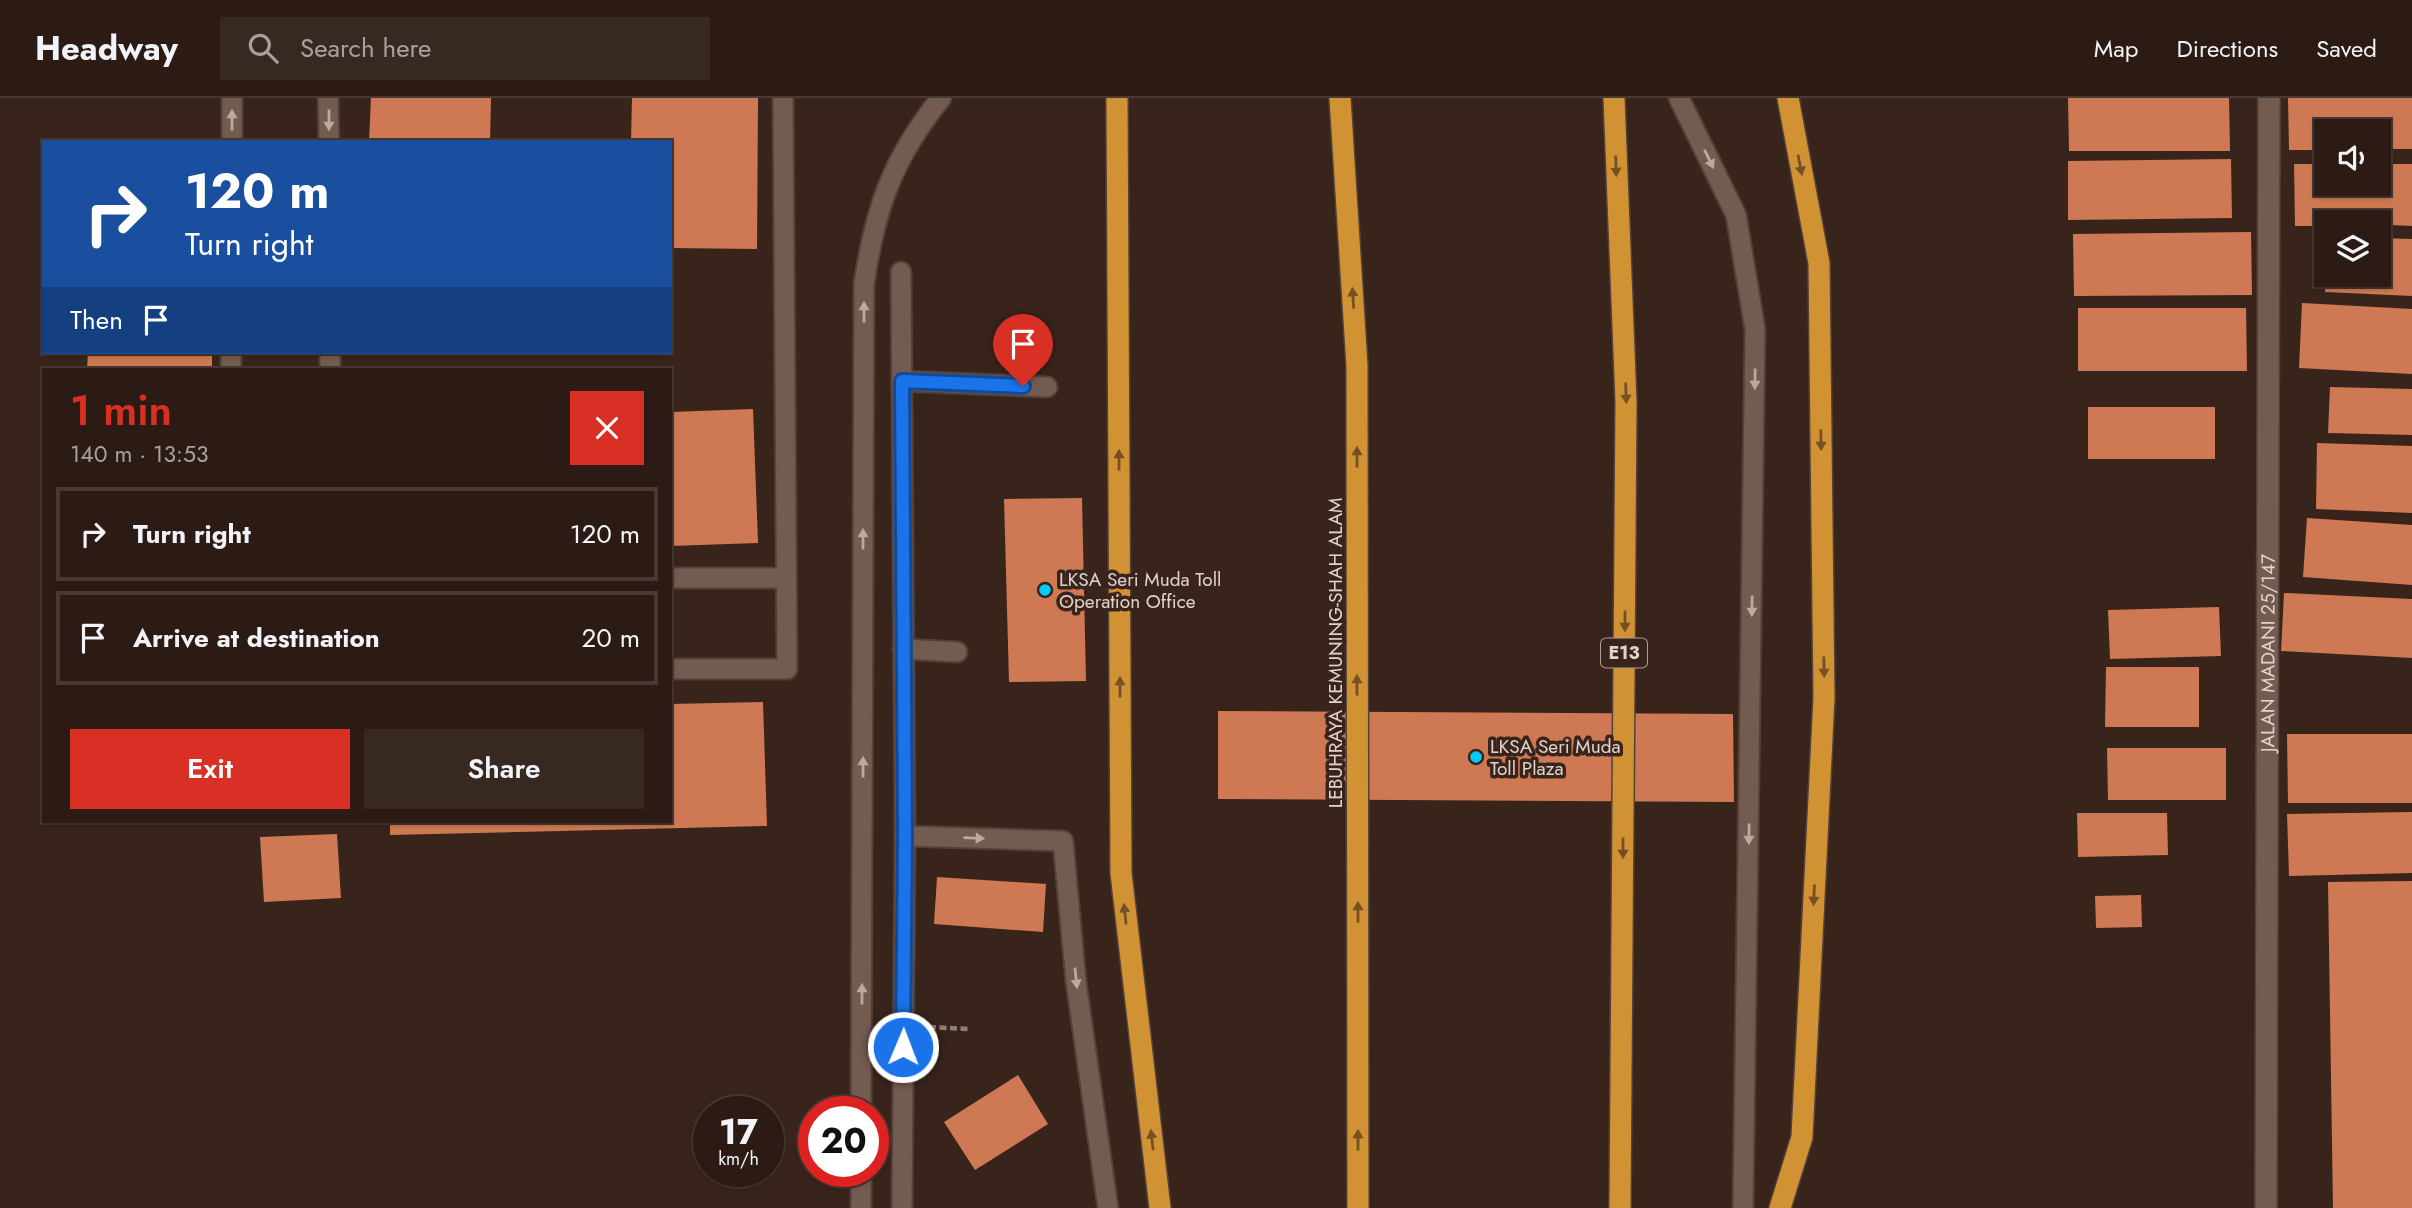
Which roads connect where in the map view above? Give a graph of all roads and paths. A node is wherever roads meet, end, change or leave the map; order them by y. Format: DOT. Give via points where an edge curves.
graph roads {
  1 [pos="232,98"];
  2 [pos="328,98"];
  3 [pos="783,98"];
  4 [pos="941,98"];
  5 [pos="1117,98"];
  6 [pos="1340,98"];
  7 [pos="1614,98"];
  8 [pos="1679,98"];
  9 [pos="1788,98"];
  10 [pos="2269,98"];
  11 [pos="232,140"];
  12 [pos="329,140"];
  13 [pos="901,271"];
  14 [pos="902,381"];
  15 [pos="1047,387"];
  16 [pos="672,578"];
  17 [pos="786,578"];
  18 [pos="903,649"];
  19 [pos="957,652"];
  20 [pos="672,669"];
  21 [pos="905,836"];
  22 [pos="904,1026"];
  23 [pos="968,1029"];
  24 [pos="862,1045"];
  25 [pos="903,1047"];
  26 [pos="861,1096"];
  27 [pos="861,1187"];
  28 [pos="861,1208"];
  29 [pos="902,1208"];
  30 [pos="1108,1208"];
  31 [pos="1160,1208"];
  32 [pos="1358,1208"];
  33 [pos="1620,1208"];
  34 [pos="1742,1208"];
  35 [pos="1780,1208"];
  36 [pos="2266,1208"];
  11 -- 1 [label="lane, one-way"];
  2 -- 12 [label="lane, one-way"];
  3 -- 17 [label="lane"];
  24 -- 4 [label="lane, one-way" via="864,284 873,227 891,177 918,127"];
  31 -- 5 [label="highway, one-way" via="1121,873"];
  32 -- 6 [label="highway, LEBUHRAYA KEMUNING-SHAH ALAM, one-way" via="1357,366"];
  7 -- 33 [label="highway, E13, one-way" via="1626,402"];
  8 -- 34 [label="lane, one-way" via="1736,215 1755,329"];
  9 -- 35 [label="highway, one-way" via="1819,263 1824,698 1802,1137"];
  10 -- 36 [label="street, JALAN MADANI 25/147"];
  13 -- 14 [label="lane"];
  14 -- 15 [label="lane"];
  14 -- 18 [label="lane"];
  16 -- 17 [label="lane"];
  17 -- 20 [label="lane" via="787,669"];
  18 -- 19 [label="lane"];
  18 -- 21 [label="lane"];
  21 -- 22 [label="lane"];
  21 -- 30 [label="lane, one-way" via="1063,841 1076,982"];
  22 -- 23 [label="path"];
  22 -- 25 [label="lane"];
  24 -- 25 [label="lane"];
  24 -- 26 [label="lane"];
  25 -- 29 [label="lane"];
  27 -- 28 [label="lane"];
}
